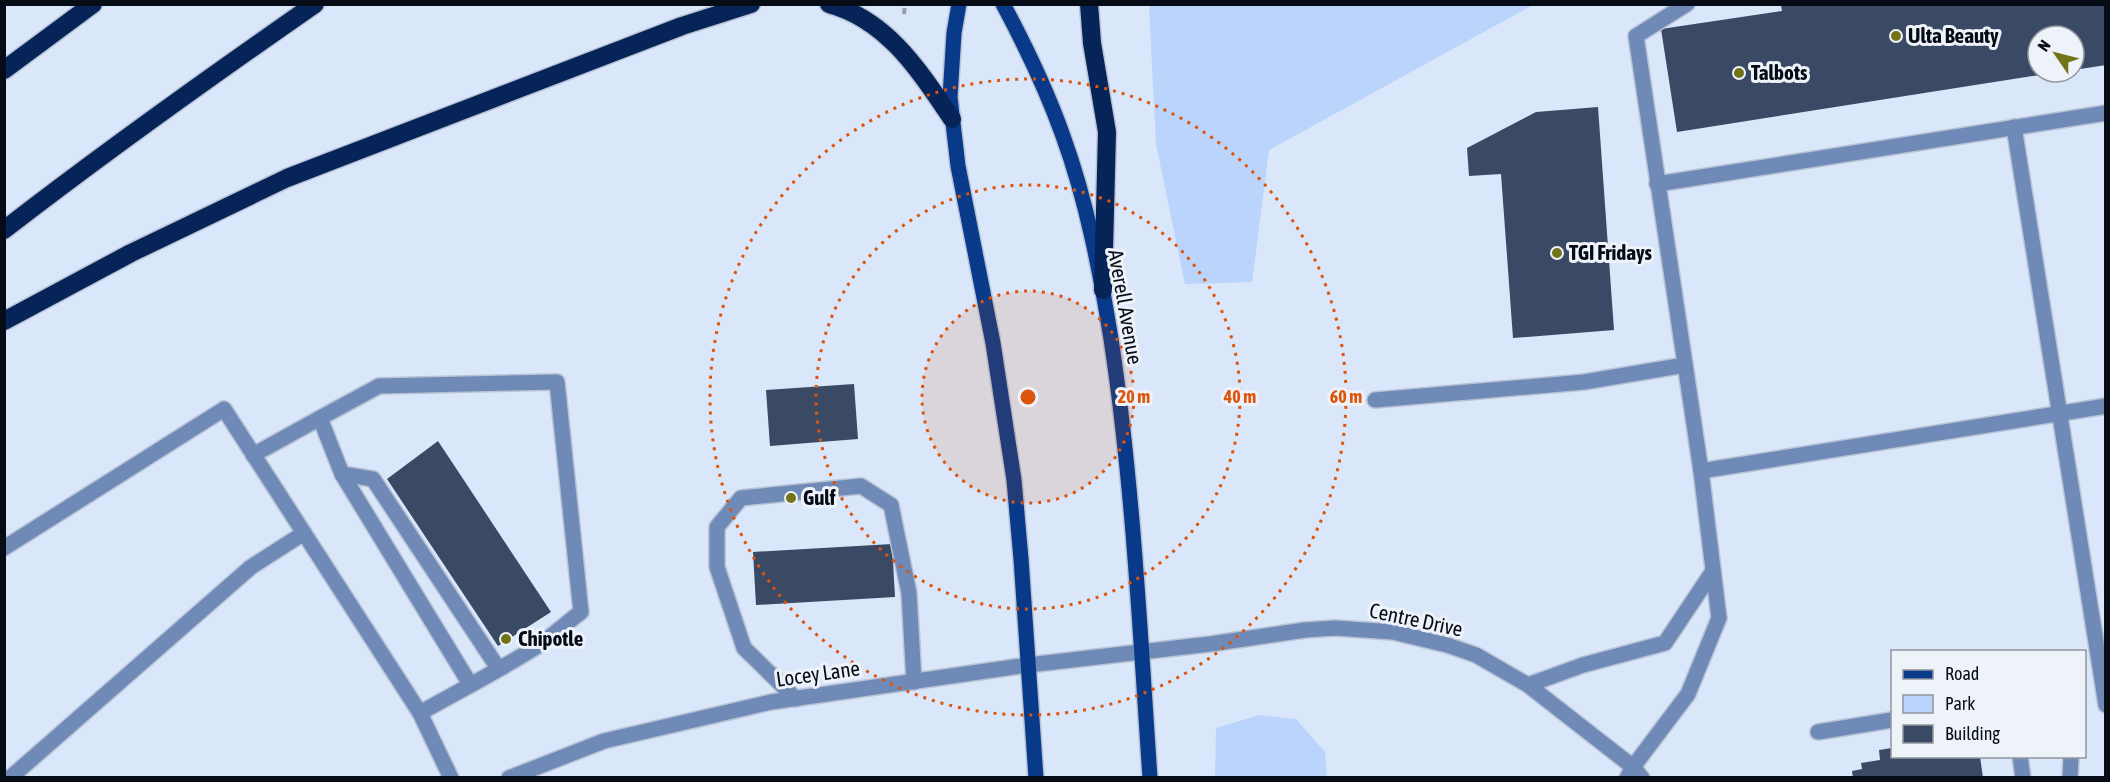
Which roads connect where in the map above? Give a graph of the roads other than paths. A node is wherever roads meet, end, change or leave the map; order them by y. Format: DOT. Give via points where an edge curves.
graph roads {
  1 [pos="93,4"];
  2 [pos="315,4"];
  3 [pos="722,4"];
  4 [pos="751,4"];
  5 [pos="829,4"];
  6 [pos="959,4"];
  7 [pos="1003,4"];
  8 [pos="1089,4"];
  9 [pos="1687,4"];
  10 [pos="682,26"];
  11 [pos="4,70"];
  12 [pos="2106,112"];
  13 [pos="952,119"];
  14 [pos="2014,127"];
  15 [pos="1657,184"];
  16 [pos="4,230"];
  17 [pos="1103,290"];
  18 [pos="4,321"];
  19 [pos="1685,365"];
  20 [pos="1375,400"];
  21 [pos="2106,406"];
  22 [pos="2059,413"];
  23 [pos="320,418"];
  24 [pos="253,455"];
  25 [pos="1701,471"];
  26 [pos="342,474"];
  27 [pos="304,533"];
  28 [pos="4,549"];
  29 [pos="1713,570"];
  30 [pos="1141,651"];
  31 [pos="1028,665"];
  32 [pos="498,668"];
  33 [pos="914,682"];
  34 [pos="471,684"];
  35 [pos="1528,685"];
  36 [pos="796,699"];
  37 [pos="2106,705"];
  38 [pos="420,713"];
  39 [pos="1891,720"];
  40 [pos="1818,732"];
  41 [pos="2020,758"];
  42 [pos="2072,758"];
  43 [pos="1634,774"];
  44 [pos="10,777"];
  45 [pos="450,777"];
  46 [pos="509,777"];
  47 [pos="1036,777"];
  48 [pos="1150,777"];
  49 [pos="2023,777"];
  50 [pos="2070,777"];
  1 -- 11 [label="highway"];
  2 -- 16 [label="highway" via="122,140"];
  3 -- 10 [label="highway"];
  4 -- 10 [label="highway"];
  5 -- 13 [label="highway" via="858,15 893,41"];
  6 -- 13 [label="main road" via="950,72"];
  7 -- 17 [label="main road, Averell Avenue" via="1035,66 1064,139"];
  8 -- 17 [label="highway" via="1107,132"];
  9 -- 15 [label="street" via="1636,36"];
  10 -- 18 [label="highway" via="287,178 131,253"];
  12 -- 14 [label="street"];
  13 -- 31 [label="main road" via="1011,459"];
  14 -- 15 [label="street"];
  14 -- 22 [label="street"];
  15 -- 19 [label="street"];
  17 -- 30 [label="main road, Averell Avenue" via="1122,416"];
  19 -- 20 [label="street" via="1584,382"];
  19 -- 25 [label="street"];
  21 -- 22 [label="street"];
  22 -- 25 [label="street"];
  22 -- 37 [label="street"];
  23 -- 24 [label="street"];
  23 -- 26 [label="street"];
  23 -- 32 [label="street" via="379,387 557,382 581,612 534,648"];
  24 -- 27 [label="street"];
  24 -- 28 [label="street" via="224,409"];
  25 -- 29 [label="street"];
  26 -- 32 [label="street" via="373,479"];
  26 -- 34 [label="street"];
  27 -- 38 [label="street"];
  27 -- 44 [label="street" via="251,567"];
  29 -- 35 [label="street" via="1665,643 1583,665"];
  29 -- 43 [label="street" via="1719,618 1688,694"];
  30 -- 31 [label="street, Locey Lane"];
  30 -- 35 [label="street, Centre Drive" via="1305,630 1362,628 1447,645 1476,655"];
  30 -- 48 [label="main road, Averell Avenue"];
  31 -- 33 [label="street, Locey Lane"];
  31 -- 47 [label="main road"];
  32 -- 34 [label="street"];
  33 -- 36 [label="street, Locey Lane"];
  33 -- 36 [label="street" via="909,593 891,504 861,486 741,498 717,527 717,567 744,648"];
  34 -- 38 [label="street"];
  35 -- 43 [label="street, Centre Drive"];
  36 -- 46 [label="street, Locey Lane" via="604,741"];
  38 -- 45 [label="street"];
  39 -- 40 [label="street"];
  41 -- 49 [label="street"];
  42 -- 50 [label="street"];
}
